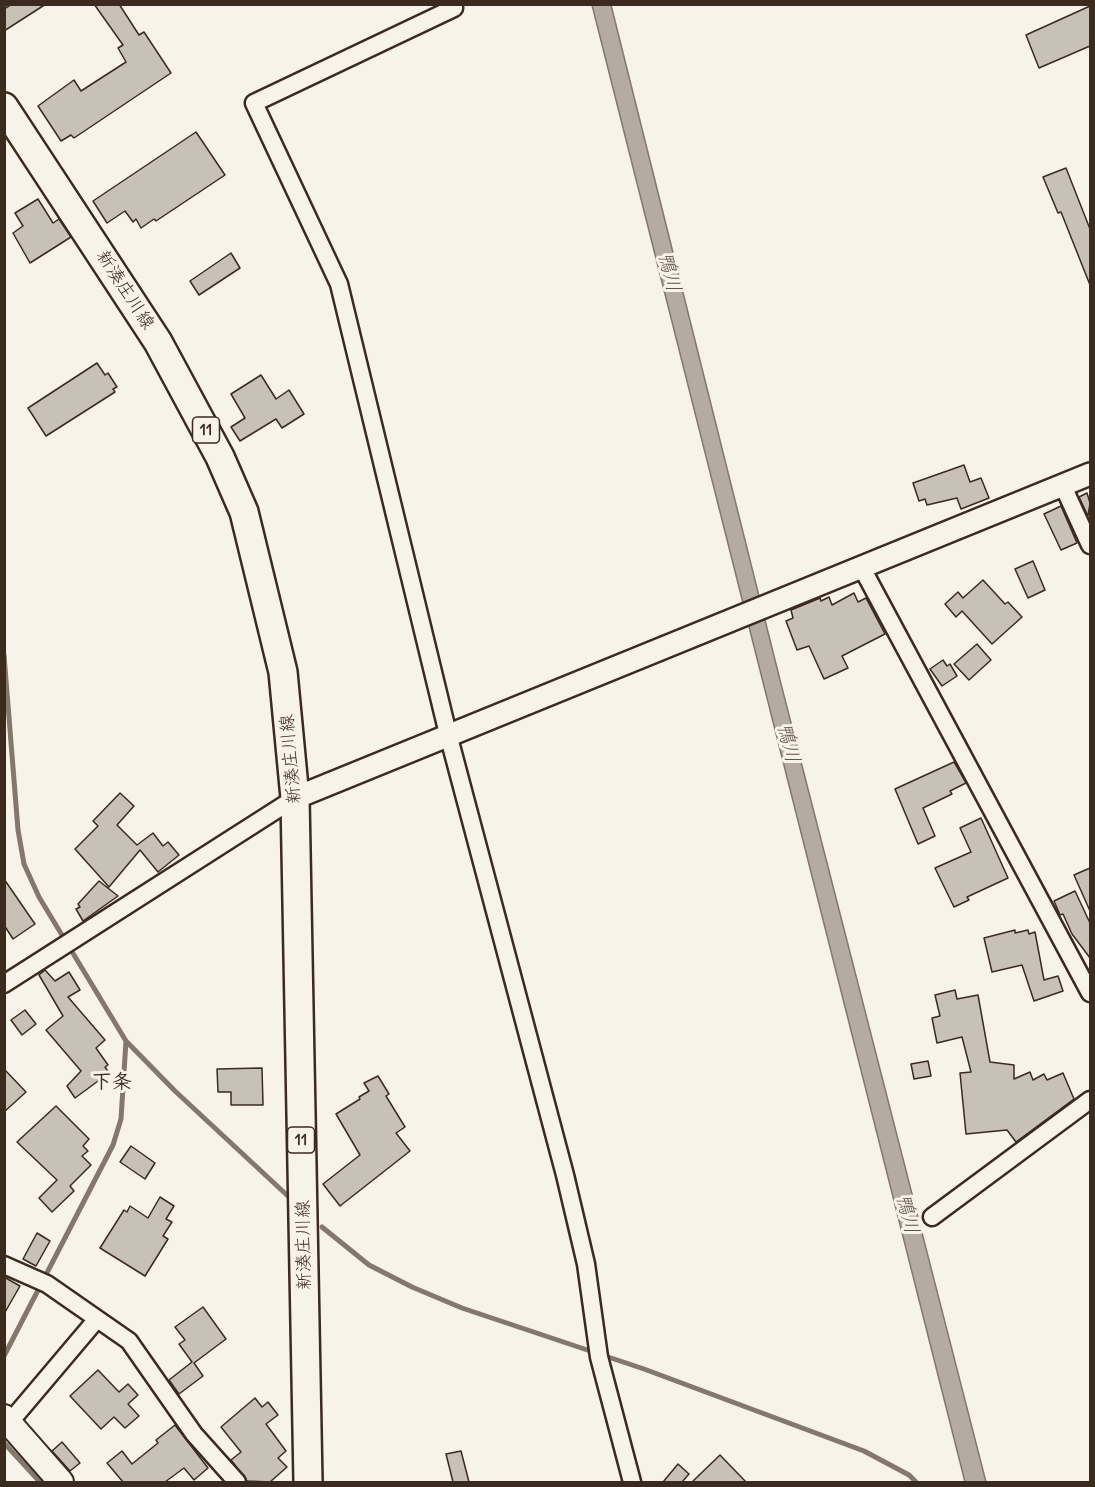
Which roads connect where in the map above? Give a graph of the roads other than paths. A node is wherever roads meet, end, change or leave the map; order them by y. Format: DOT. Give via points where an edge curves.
graph roads {
  1 [pos="453,4"];
  2 [pos="4,107"];
  3 [pos="1090,474"];
  4 [pos="1063,486"];
  5 [pos="1090,545"];
  6 [pos="862,568"];
  7 [pos="448,734"];
  8 [pos="295,798"];
  9 [pos="4,984"];
  10 [pos="1090,993"];
  11 [pos="1090,1100"];
  12 [pos="932,1217"];
  13 [pos="4,1266"];
  14 [pos="97,1319"];
  15 [pos="6,1423"];
  16 [pos="62,1482"];
  17 [pos="237,1482"];
  18 [pos="308,1482"];
  19 [pos="632,1482"];
  1 -- 7 [label="street" via="454,8 254,103 339,285"];
  2 -- 8 [label="main road, 新湊庄川線 / 11" via="158,342 220,457 244,512 283,672"];
  3 -- 4 [label="street"];
  4 -- 5 [label="street"];
  4 -- 6 [label="street"];
  6 -- 7 [label="street"];
  6 -- 10 [label="street"];
  7 -- 8 [label="street"];
  7 -- 19 [label="street" via="565,1175 586,1264 599,1357"];
  8 -- 9 [label="street"];
  8 -- 18 [label="main road, 新湊庄川線 / 11"];
  11 -- 12 [label="street"];
  13 -- 14 [label="street" via="47,1284"];
  14 -- 15 [label="street"];
  14 -- 17 [label="street" via="129,1341 194,1434"];
  15 -- 16 [label="main road"];
}
